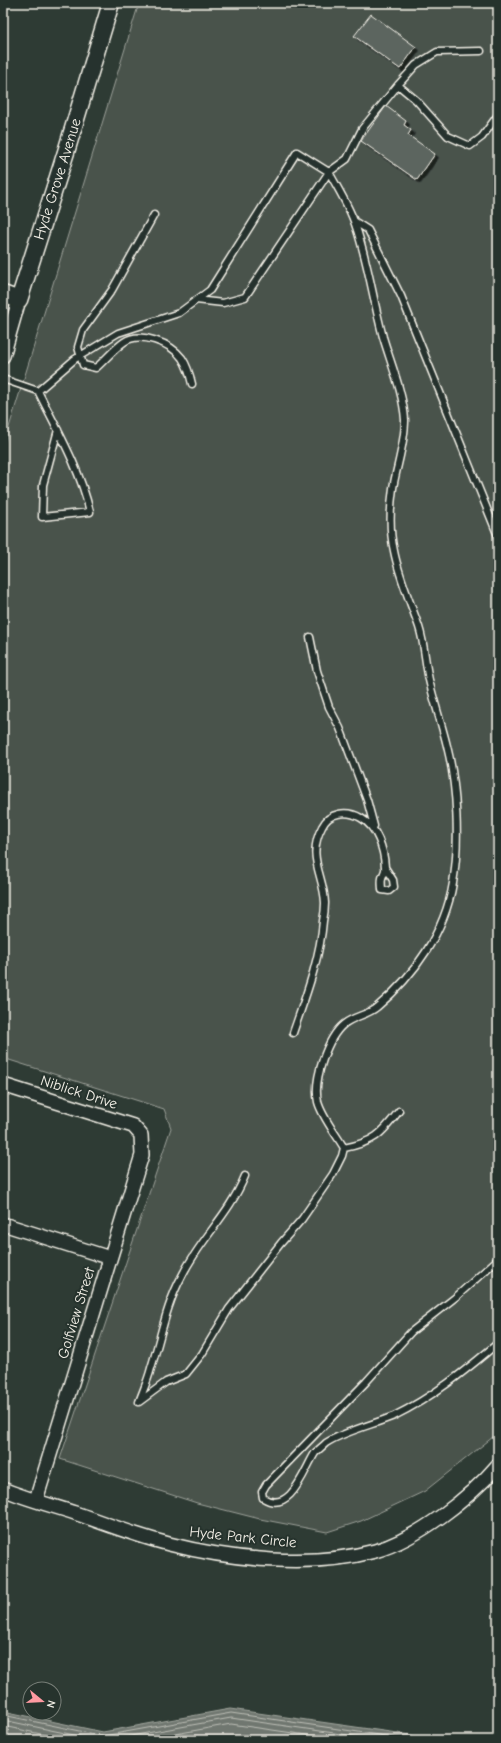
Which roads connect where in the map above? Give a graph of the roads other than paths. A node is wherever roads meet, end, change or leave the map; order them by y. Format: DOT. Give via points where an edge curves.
graph roads {
  1 [pos="111,3"];
  2 [pos="481,51"];
  3 [pos="398,85"];
  4 [pos="498,115"];
  5 [pos="329,172"];
  6 [pos="154,215"];
  7 [pos="354,221"];
  8 [pos="3,294"];
  9 [pos="19,300"];
  10 [pos="196,300"];
  11 [pos="3,356"];
  12 [pos="81,356"];
  13 [pos="3,379"];
  14 [pos="192,384"];
  15 [pos="38,392"];
  16 [pos="58,430"];
  17 [pos="498,536"];
  18 [pos="310,636"];
  19 [pos="375,830"];
  20 [pos="386,868"];
  21 [pos="293,1033"];
  22 [pos="3,1085"];
  23 [pos="399,1111"];
  24 [pos="141,1135"];
  25 [pos="344,1148"];
  26 [pos="245,1176"];
  27 [pos="3,1224"];
  28 [pos="110,1258"];
  29 [pos="498,1259"];
  30 [pos="498,1343"];
  31 [pos="498,1465"];
  32 [pos="3,1490"];
  33 [pos="36,1500"];
  1 -- 9 [label="street, Hyde Grove Avenue"];
  2 -- 3 [label="lane" via="437,52 416,65"];
  3 -- 4 [label="lane" via="416,100 448,136 470,146 482,137"];
  3 -- 5 [label="lane" via="362,129 347,159"];
  5 -- 7 [label="lane"];
  5 -- 10 [label="lane" via="245,297 222,303"];
  5 -- 10 [label="lane" via="297,152 210,290"];
  6 -- 12 [label="lane" via="112,290 83,330 78,346"];
  7 -- 17 [label="lane" via="368,230 401,296"];
  7 -- 25 [label="lane" via="405,419 393,488 393,550 401,581 420,629 429,682 447,747 454,785 456,859 453,885 445,913 429,948 393,994 374,1010 344,1023 328,1047 316,1089 318,1104"];
  8 -- 9 [label="street"];
  9 -- 11 [label="street, Hyde Grove Avenue"];
  10 -- 12 [label="lane" via="178,313 118,333"];
  12 -- 14 [label="lane" via="83,365 96,368 124,342 141,337 165,345 181,357 189,371"];
  12 -- 15 [label="lane"];
  13 -- 15 [label="lane"];
  15 -- 16 [label="lane"];
  16 -- 16 [label="lane" via="76,467 90,512 42,517 43,484"];
  18 -- 19 [label="lane" via="317,671 329,707 340,728 367,800"];
  19 -- 20 [label="lane"];
  19 -- 21 [label="lane" via="369,822 357,816 341,813 331,815 322,826 315,844 315,862 325,903 323,924 316,958"];
  22 -- 24 [label="street, Niblick Drive" via="133,1126"];
  23 -- 25 [label="lane" via="383,1132 372,1140"];
  24 -- 28 [label="street, Golfview Street" via="142,1155"];
  25 -- 26 [label="lane" via="332,1174 302,1219 230,1309 202,1354 186,1374 166,1382 139,1402 152,1368 171,1300 182,1275 230,1206"];
  27 -- 28 [label="street"];
  28 -- 33 [label="street, Golfview Street"];
  29 -- 30 [label="lane" via="411,1332 266,1484 262,1492 263,1498 276,1503 287,1497 297,1488 316,1452 328,1442 427,1399 462,1374"];
  31 -- 33 [label="street, Hyde Park Circle" via="461,1502 421,1529 391,1545 375,1551 321,1559 258,1558 177,1546"];
  32 -- 33 [label="street, Hyde Park Circle"];
}
